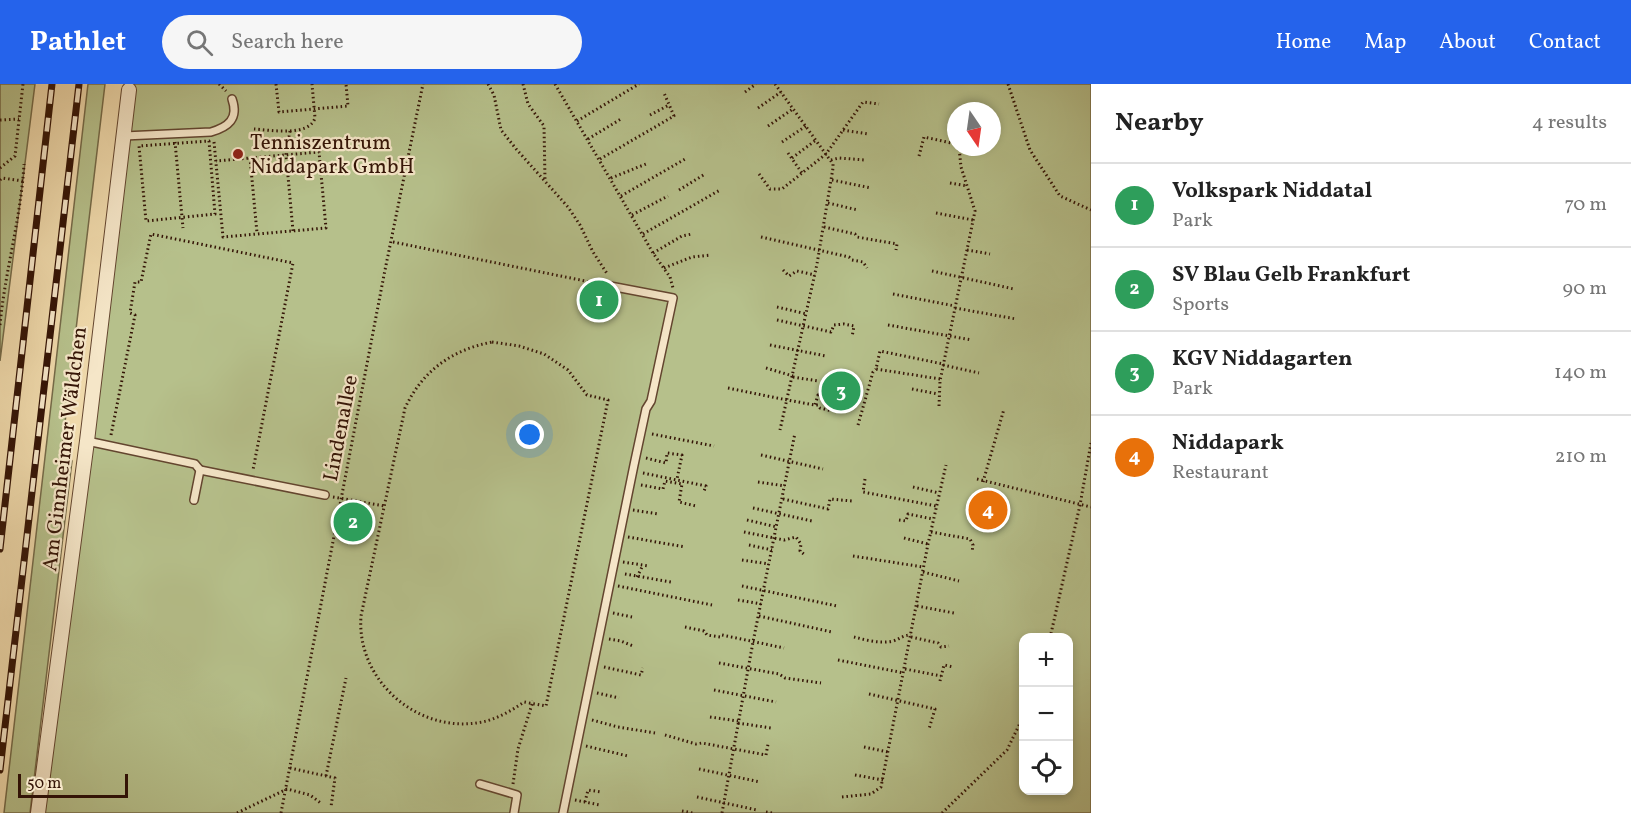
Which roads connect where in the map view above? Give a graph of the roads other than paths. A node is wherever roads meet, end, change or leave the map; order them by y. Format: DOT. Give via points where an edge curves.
graph roads {
  1 [pos="130,87"];
  2 [pos="232,99"];
  3 [pos="124,136"];
  4 [pos="613,286"];
  5 [pos="87,441"];
  6 [pos="200,470"];
  7 [pos="325,495"];
  8 [pos="194,500"];
  9 [pos="480,784"];
  10 [pos="38,813"];
  11 [pos="514,813"];
  12 [pos="563,813"];
  1 -- 3 [label="street, Am Ginnheimer Wäldchen"];
  2 -- 3 [label="lane" via="235,113 230,124 213,132"];
  3 -- 5 [label="street, Am Ginnheimer Wäldchen"];
  4 -- 12 [label="lane" via="673,298 630,483"];
  5 -- 6 [label="lane" via="195,464"];
  5 -- 10 [label="street, Am Ginnheimer Wäldchen"];
  6 -- 7 [label="lane"];
  6 -- 8 [label="lane"];
  9 -- 11 [label="lane" via="517,795"];
}
